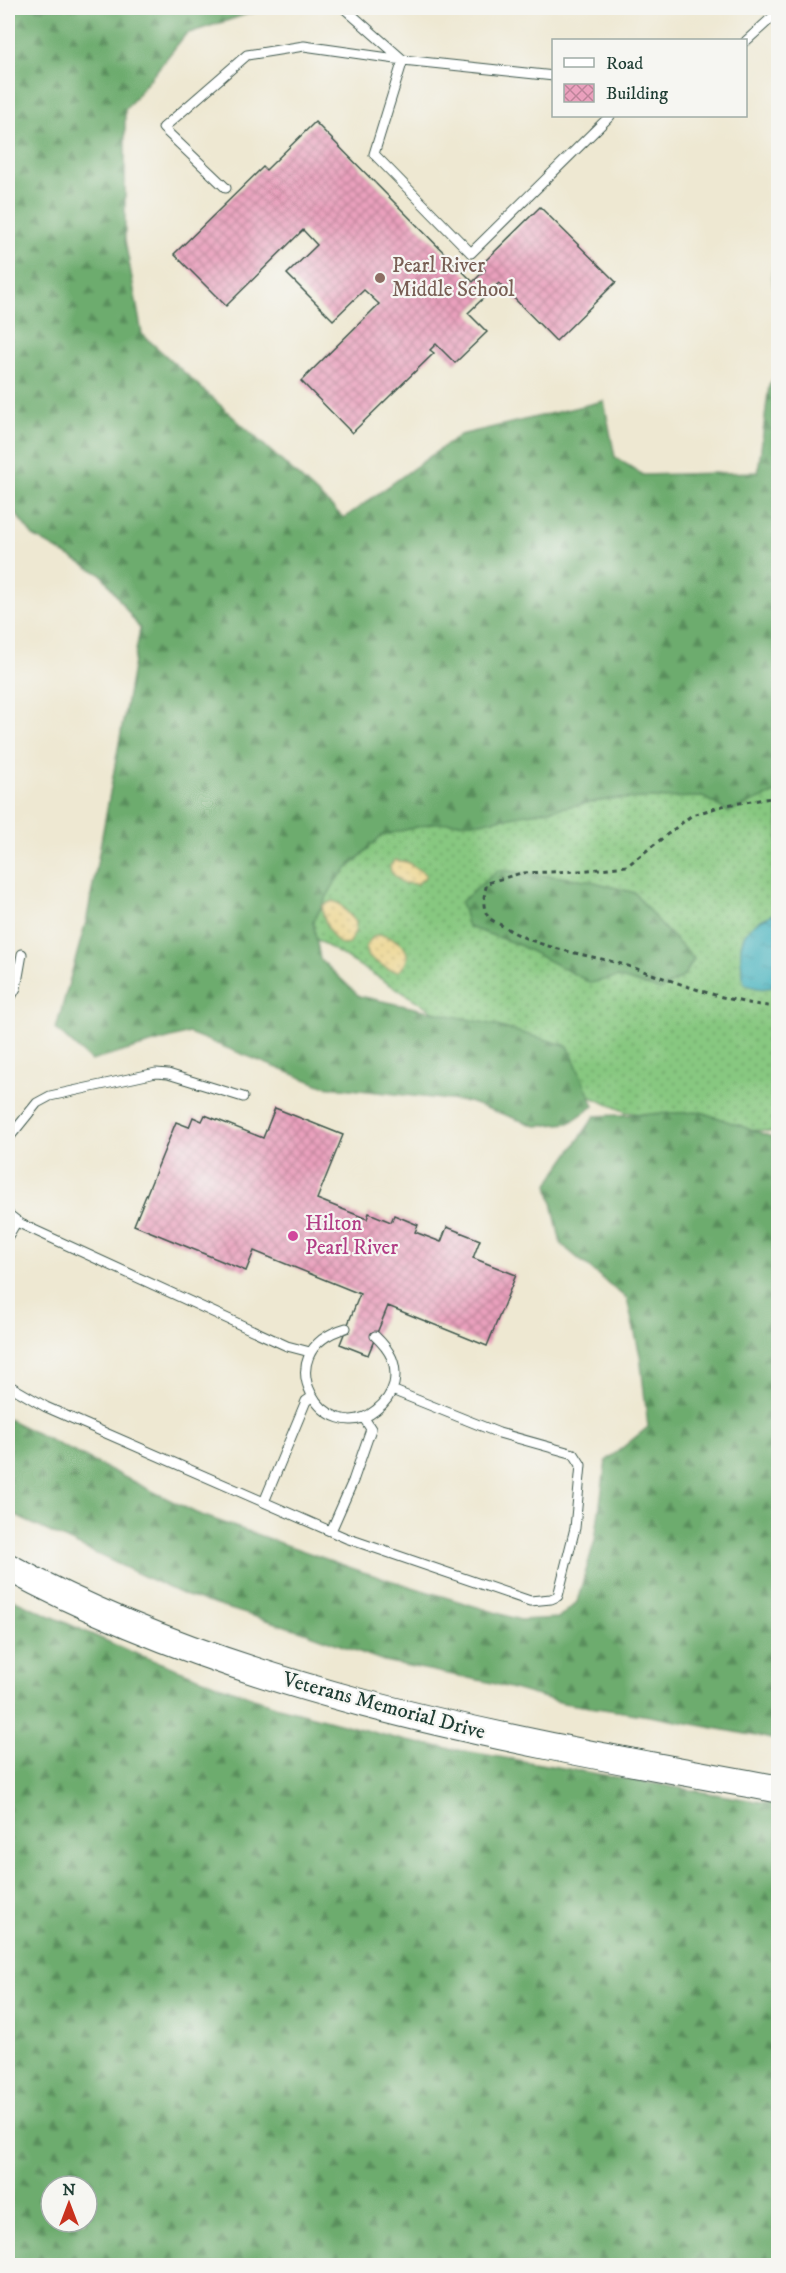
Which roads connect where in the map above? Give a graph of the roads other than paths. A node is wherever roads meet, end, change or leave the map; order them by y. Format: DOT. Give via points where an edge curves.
graph roads {
  1 [pos="344,8"];
  2 [pos="778,12"];
  3 [pos="747,40"];
  4 [pos="403,60"];
  5 [pos="552,76"];
  6 [pos="609,117"];
  7 [pos="226,188"];
  8 [pos="22,954"];
  9 [pos="8,1002"];
  10 [pos="243,1097"];
  11 [pos="8,1139"];
  12 [pos="8,1214"];
  13 [pos="17,1221"];
  14 [pos="8,1236"];
  15 [pos="346,1328"];
  16 [pos="375,1336"];
  17 [pos="310,1352"];
  18 [pos="8,1385"];
  19 [pos="393,1390"];
  20 [pos="312,1397"];
  21 [pos="364,1418"];
  22 [pos="264,1502"];
  23 [pos="331,1531"];
  24 [pos="8,1567"];
  25 [pos="778,1789"];
  1 -- 4 [label="lane"];
  2 -- 3 [label="lane"];
  4 -- 5 [label="lane"];
  4 -- 6 [label="lane" via="374,154 471,253"];
  4 -- 7 [label="lane" via="304,46 247,55 163,128"];
  8 -- 9 [label="lane" via="16,988"];
  10 -- 11 [label="lane" via="156,1073 50,1096 37,1103"];
  12 -- 13 [label="lane"];
  13 -- 14 [label="lane"];
  13 -- 17 [label="lane" via="287,1346"];
  15 -- 17 [label="lane" via="319,1340"];
  16 -- 19 [label="lane" via="387,1346 393,1360"];
  17 -- 20 [label="lane" via="305,1381"];
  18 -- 22 [label="lane" via="46,1407"];
  19 -- 21 [label="lane" via="385,1402"];
  19 -- 23 [label="lane" via="499,1433 574,1454 581,1465 575,1528 558,1596 530,1601"];
  20 -- 21 [label="lane" via="331,1415"];
  20 -- 22 [label="lane" via="306,1401"];
  21 -- 23 [label="lane" via="371,1429"];
  22 -- 23 [label="lane"];
  24 -- 25 [label="street, Veterans Memorial Drive" via="156,1636 347,1699 501,1736"];
}
